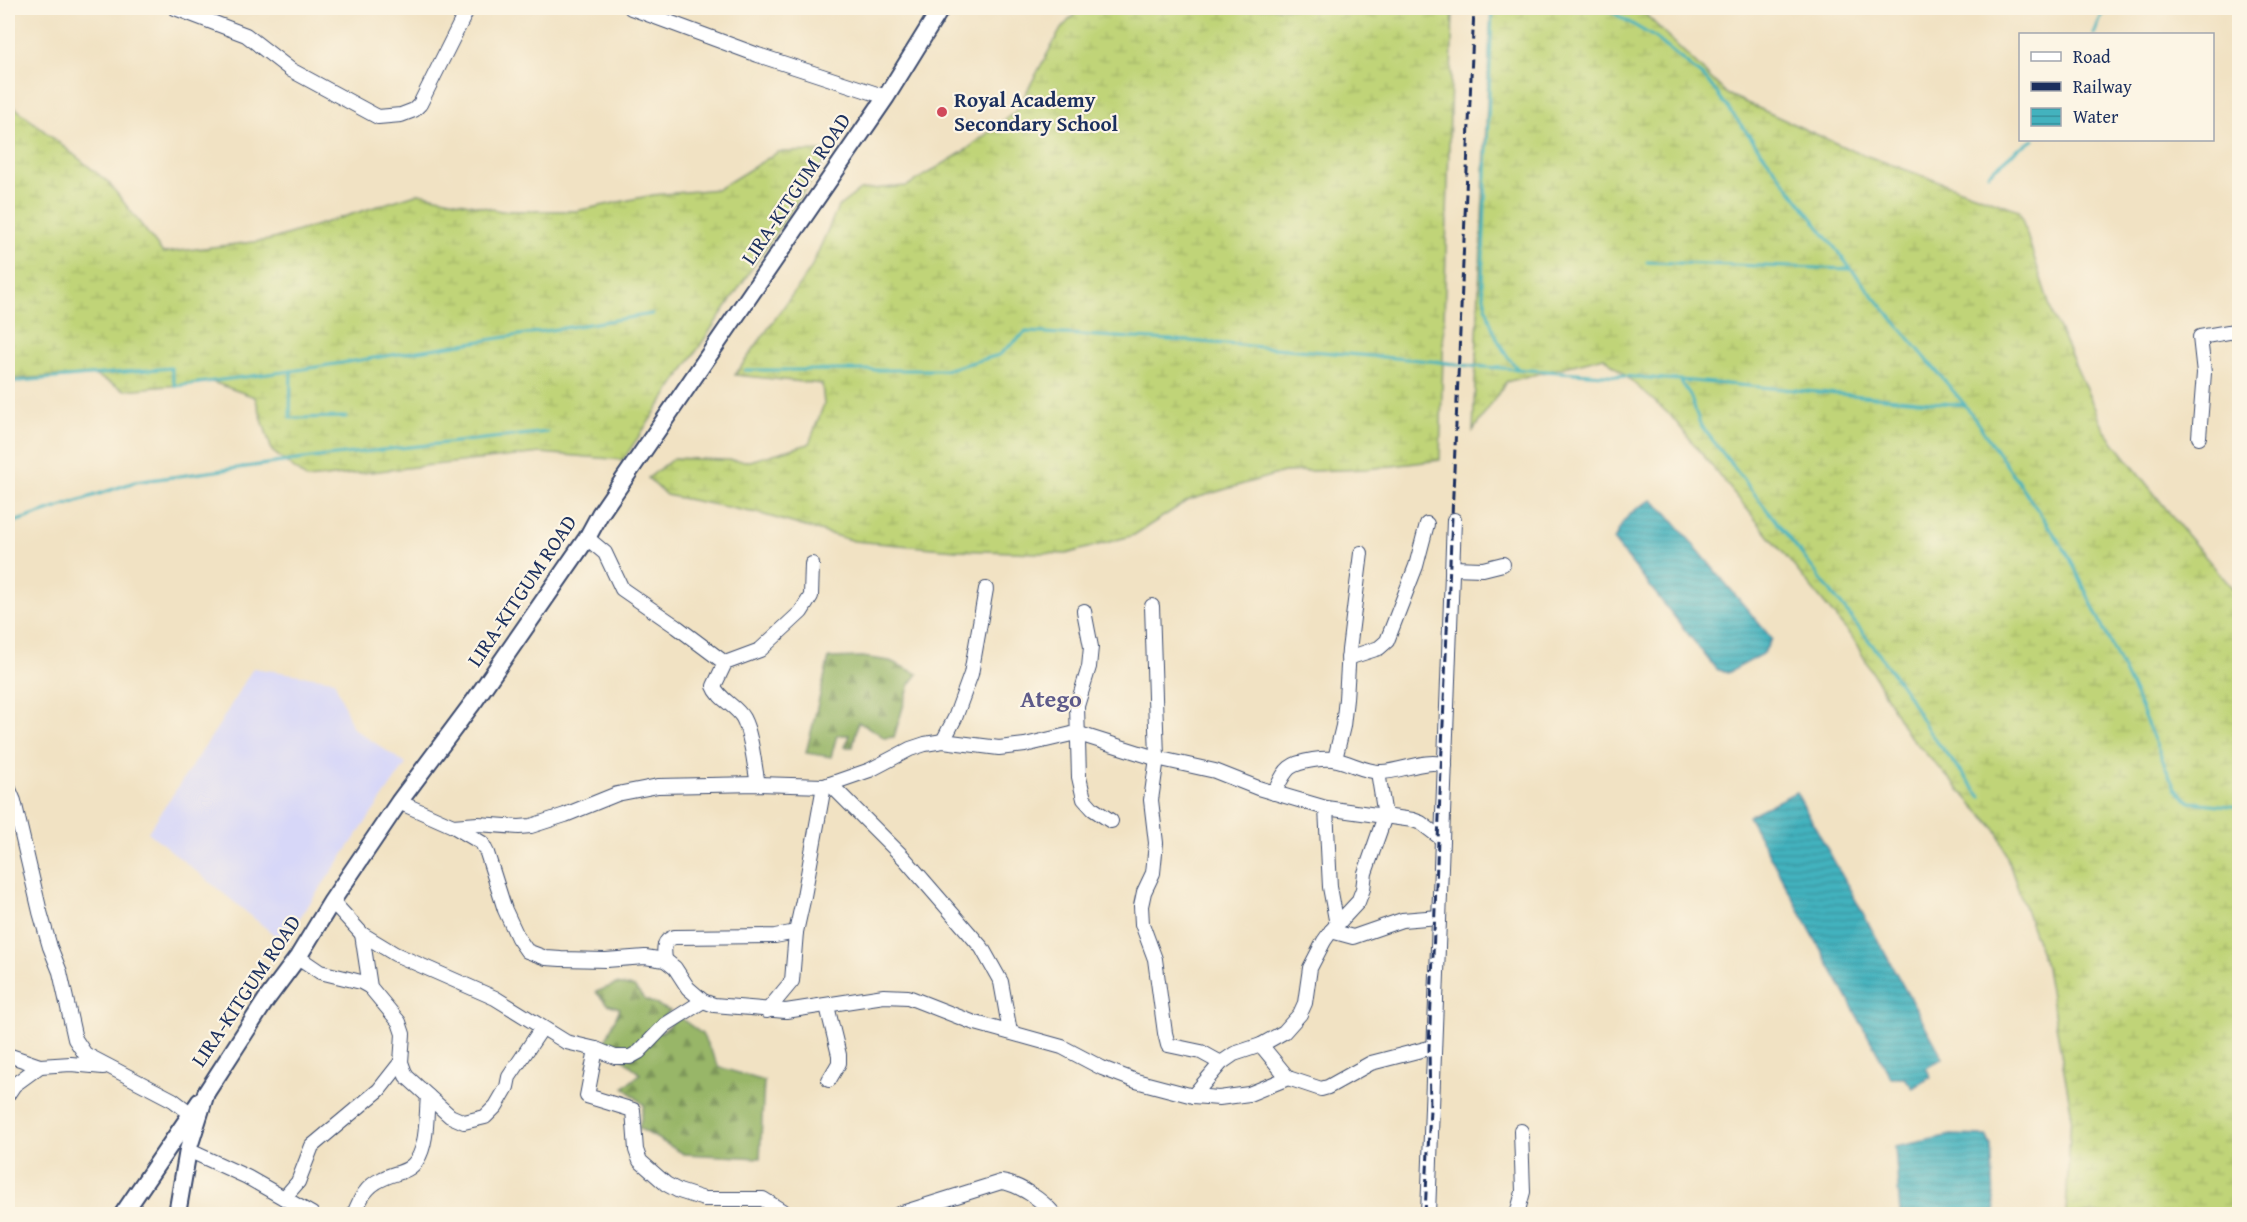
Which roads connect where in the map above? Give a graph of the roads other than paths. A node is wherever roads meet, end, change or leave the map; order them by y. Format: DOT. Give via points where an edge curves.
graph roads {
  1 [pos="175,8"];
  2 [pos="468,8"];
  3 [pos="631,8"];
  4 [pos="941,8"];
  5 [pos="886,98"];
  6 [pos="2240,330"];
  7 [pos="2199,437"];
  8 [pos="1454,520"];
  9 [pos="1427,524"];
  10 [pos="587,538"];
  11 [pos="1361,553"];
  12 [pos="812,564"];
  13 [pos="1503,564"];
  14 [pos="1452,568"];
  15 [pos="986,589"];
  16 [pos="1152,606"];
  17 [pos="1084,611"];
  18 [pos="1348,658"];
  19 [pos="724,663"];
  20 [pos="1077,732"];
  21 [pos="943,741"];
  22 [pos="1157,758"];
  23 [pos="1335,759"];
  24 [pos="1445,765"];
  25 [pos="1378,772"];
  26 [pos="758,784"];
  27 [pos="827,785"];
  28 [pos="8,787"];
  29 [pos="1274,793"];
  30 [pos="399,802"];
  31 [pos="1326,808"];
  32 [pos="1385,816"];
  33 [pos="1111,820"];
  34 [pos="453,826"];
  35 [pos="1442,839"];
  36 [pos="332,901"];
  37 [pos="1439,917"];
  38 [pos="1334,928"];
  39 [pos="796,932"];
  40 [pos="362,934"];
  41 [pos="298,957"];
  42 [pos="665,960"];
  43 [pos="370,987"];
  44 [pos="703,1001"];
  45 [pos="827,1006"];
  46 [pos="767,1011"];
  47 [pos="542,1028"];
  48 [pos="1010,1032"];
  49 [pos="1261,1045"];
  50 [pos="596,1048"];
  51 [pos="1434,1049"];
  52 [pos="8,1055"];
  53 [pos="401,1062"];
  54 [pos="1221,1064"];
  55 [pos="40,1066"];
  56 [pos="111,1067"];
  57 [pos="1288,1078"];
  58 [pos="829,1080"];
  59 [pos="206,1093"];
  60 [pos="8,1094"];
  61 [pos="428,1096"];
  62 [pos="1193,1096"];
  63 [pos="190,1113"];
  64 [pos="1521,1131"];
  65 [pos="188,1150"];
  66 [pos="285,1198"];
  67 [pos="123,1215"];
  68 [pos="177,1215"];
  69 [pos="312,1215"];
  70 [pos="354,1215"];
  71 [pos="787,1215"];
  72 [pos="899,1215"];
  73 [pos="1054,1215"];
  74 [pos="1428,1215"];
  75 [pos="1517,1215"];
  1 -- 2 [label="street" via="246,35 291,70 378,117 389,117 420,104"];
  3 -- 5 [label="street"];
  4 -- 5 [label="main road, LIRA-KITGUM ROAD"];
  5 -- 10 [label="main road, LIRA-KITGUM ROAD"];
  6 -- 7 [label="street" via="2200,337 2204,373"];
  8 -- 14 [label="street"];
  9 -- 18 [label="street" via="1416,566 1387,641 1379,648"];
  10 -- 19 [label="street" via="605,553 622,589"];
  10 -- 30 [label="main road, LIRA-KITGUM ROAD"];
  11 -- 18 [label="street"];
  12 -- 19 [label="street" via="811,596 801,612 760,650"];
  13 -- 14 [label="street" via="1483,569"];
  14 -- 24 [label="street"];
  15 -- 21 [label="street" via="971,674"];
  16 -- 22 [label="street"];
  17 -- 20 [label="street" via="1091,647 1077,706"];
  18 -- 23 [label="street" via="1343,726"];
  19 -- 26 [label="street" via="714,686 744,721"];
  20 -- 21 [label="street" via="999,748"];
  20 -- 22 [label="street"];
  20 -- 33 [label="street" via="1084,799"];
  21 -- 27 [label="street" via="910,749 870,770"];
  22 -- 29 [label="street" via="1215,771"];
  22 -- 54 [label="street" via="1151,800 1156,843 1153,873 1141,906 1142,924 1155,959 1168,1045 1201,1052"];
  23 -- 25 [label="street"];
  23 -- 29 [label="street" via="1294,764"];
  24 -- 25 [label="street" via="1425,764"];
  24 -- 35 [label="street"];
  25 -- 32 [label="street"];
  26 -- 27 [label="street"];
  26 -- 34 [label="street" via="658,786 616,794 531,826"];
  27 -- 39 [label="street"];
  27 -- 48 [label="street" via="915,871 982,948 1001,982"];
  28 -- 56 [label="street" via="75,1039 84,1054"];
  29 -- 31 [label="street"];
  30 -- 34 [label="street"];
  30 -- 36 [label="main road, LIRA-KITGUM ROAD"];
  31 -- 32 [label="street"];
  31 -- 38 [label="street"];
  32 -- 35 [label="street" via="1421,823"];
  32 -- 38 [label="street" via="1358,902"];
  34 -- 42 [label="street" via="484,846 506,910 527,951 546,958 573,960"];
  35 -- 37 [label="street"];
  36 -- 40 [label="street"];
  36 -- 41 [label="main road, LIRA-KITGUM ROAD"];
  37 -- 38 [label="street" via="1402,920 1353,938"];
  37 -- 51 [label="street"];
  38 -- 49 [label="street" via="1310,968 1300,1014 1284,1032"];
  39 -- 42 [label="street" via="775,936 674,937 664,945"];
  39 -- 46 [label="street" via="793,977"];
  40 -- 43 [label="street"];
  40 -- 47 [label="street" via="395,954 495,998"];
  41 -- 43 [label="street" via="320,972"];
  41 -- 59 [label="main road, LIRA-KITGUM ROAD"];
  42 -- 44 [label="street"];
  43 -- 53 [label="street" via="399,1022 403,1034"];
  44 -- 46 [label="street"];
  44 -- 50 [label="street" via="665,1025 630,1057 615,1058"];
  45 -- 46 [label="street"];
  45 -- 48 [label="street" via="884,996 908,997"];
  45 -- 58 [label="street" via="839,1055"];
  47 -- 50 [label="street" via="566,1042"];
  47 -- 61 [label="street" via="509,1077 496,1106 485,1117 464,1122 450,1116"];
  48 -- 62 [label="street" via="1062,1047 1136,1081"];
  49 -- 54 [label="street" via="1234,1054"];
  49 -- 57 [label="street"];
  50 -- 71 [label="street" via="588,1096 633,1110 640,1161 679,1191 716,1200 763,1199"];
  51 -- 57 [label="street" via="1380,1060 1321,1089"];
  51 -- 74 [label="street"];
  52 -- 55 [label="street"];
  53 -- 61 [label="street" via="406,1076"];
  53 -- 66 [label="street" via="379,1090 312,1146 298,1182"];
  54 -- 62 [label="street"];
  55 -- 56 [label="street"];
  55 -- 60 [label="street"];
  56 -- 63 [label="street"];
  57 -- 62 [label="street" via="1239,1097"];
  59 -- 63 [label="main road"];
  59 -- 65 [label="main road, LIRA-KITGUM ROAD"];
  61 -- 70 [label="street" via="419,1158 411,1168 381,1179 368,1189"];
  63 -- 67 [label="main road"];
  64 -- 75 [label="street" via="1522,1192"];
  65 -- 66 [label="street"];
  65 -- 68 [label="main road, LIRA-KITGUM ROAD"];
  66 -- 69 [label="street"];
  72 -- 73 [label="street" via="1001,1182 1011,1183"];
}
